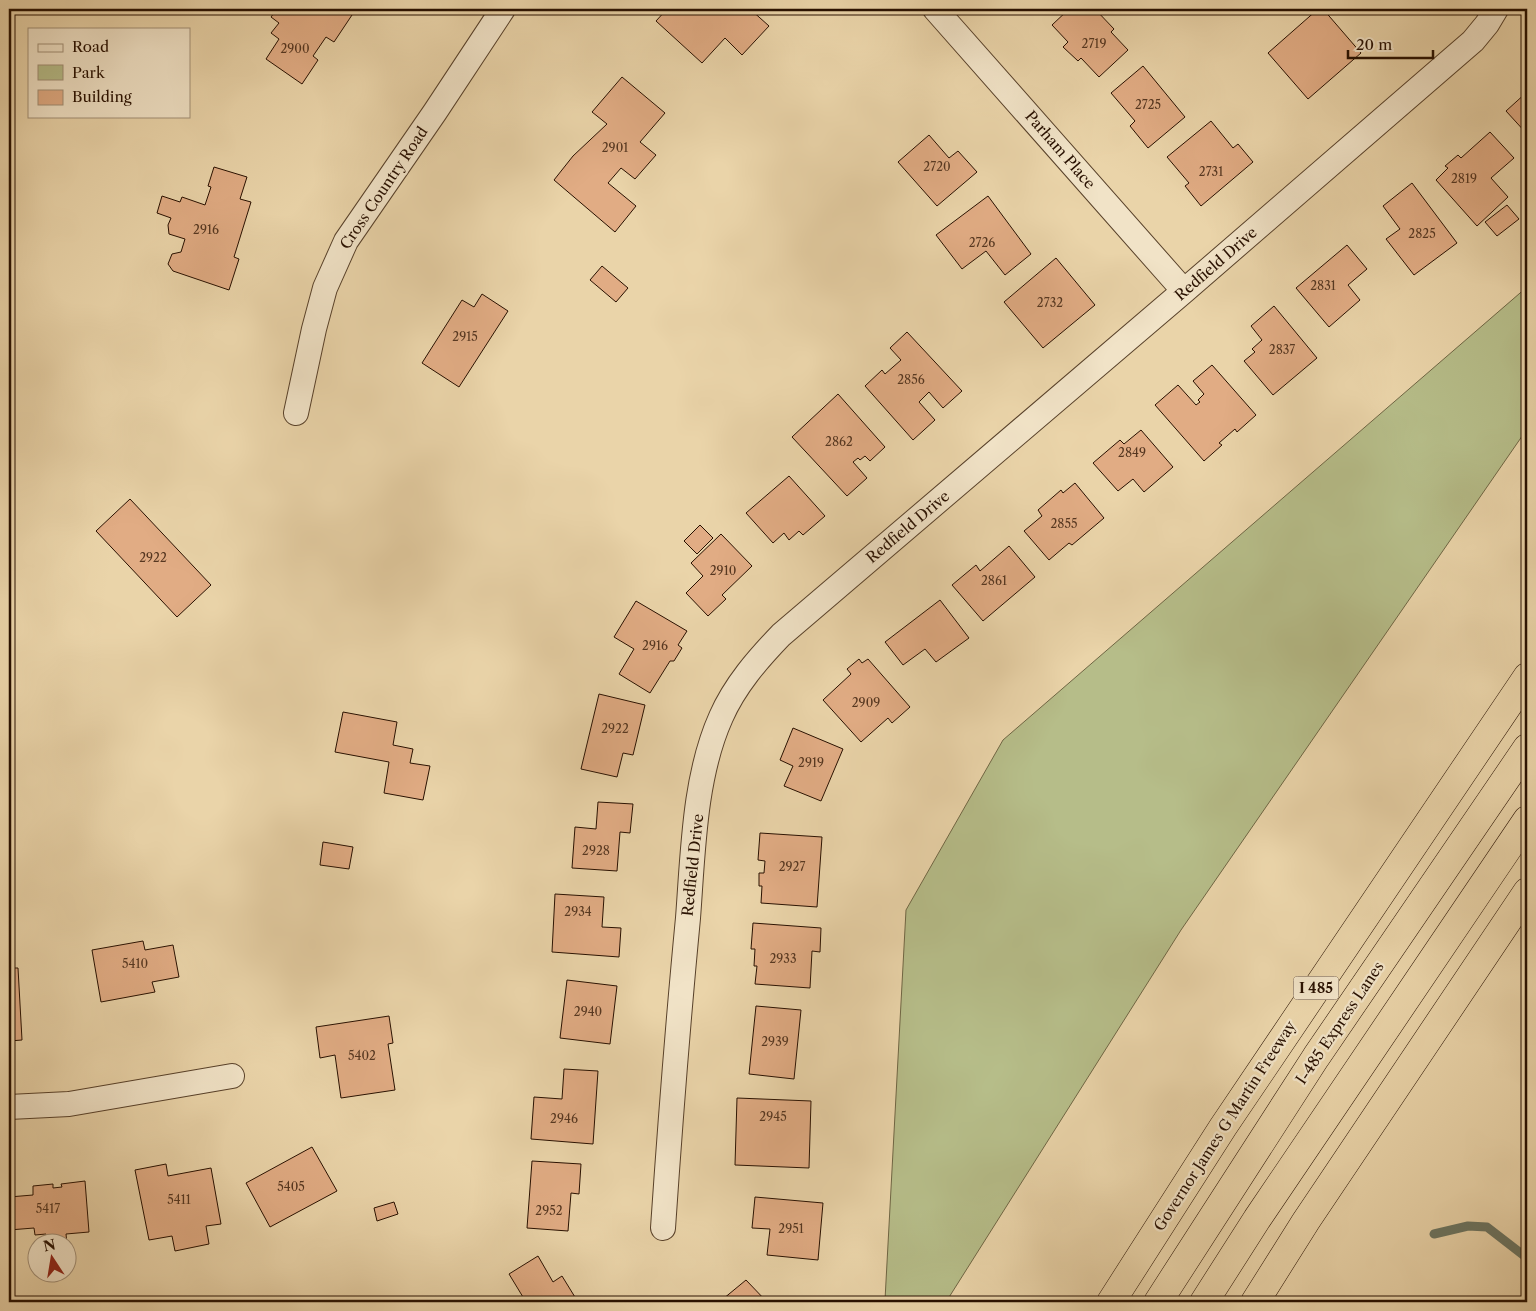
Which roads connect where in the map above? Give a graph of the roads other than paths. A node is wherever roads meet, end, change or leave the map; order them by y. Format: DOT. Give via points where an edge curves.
graph roads {
  1 [pos="503,9"];
  2 [pos="935,9"];
  3 [pos="1496,9"];
  4 [pos="1184,291"];
  5 [pos="296,413"];
  6 [pos="1527,678"];
  7 [pos="1527,748"];
  8 [pos="1527,820"];
  9 [pos="1527,892"];
  10 [pos="232,1076"];
  11 [pos="9,1107"];
  12 [pos="663,1228"];
  13 [pos="1110,1302"];
  14 [pos="1158,1302"];
  15 [pos="1204,1302"];
  16 [pos="1256,1302"];
  1 -- 5 [label="street, Cross Country Road" via="346,241 325,288"];
  2 -- 4 [label="street, Parham Place"];
  3 -- 4 [label="street, Redfield Drive" via="1473,41"];
  4 -- 12 [label="street, Redfield Drive" via="781,635 756,662 730,700 710,748 696,824"];
  6 -- 13 [label="highway, Governor James G Martin Freeway / I 485" via="1234,1110"];
  7 -- 14 [label="highway, I-485 Express Lanes / I 485" via="1316,1057"];
  8 -- 15 [label="highway"];
  9 -- 16 [label="highway" via="1306,1221"];
  10 -- 11 [label="street" via="69,1104"];
}
